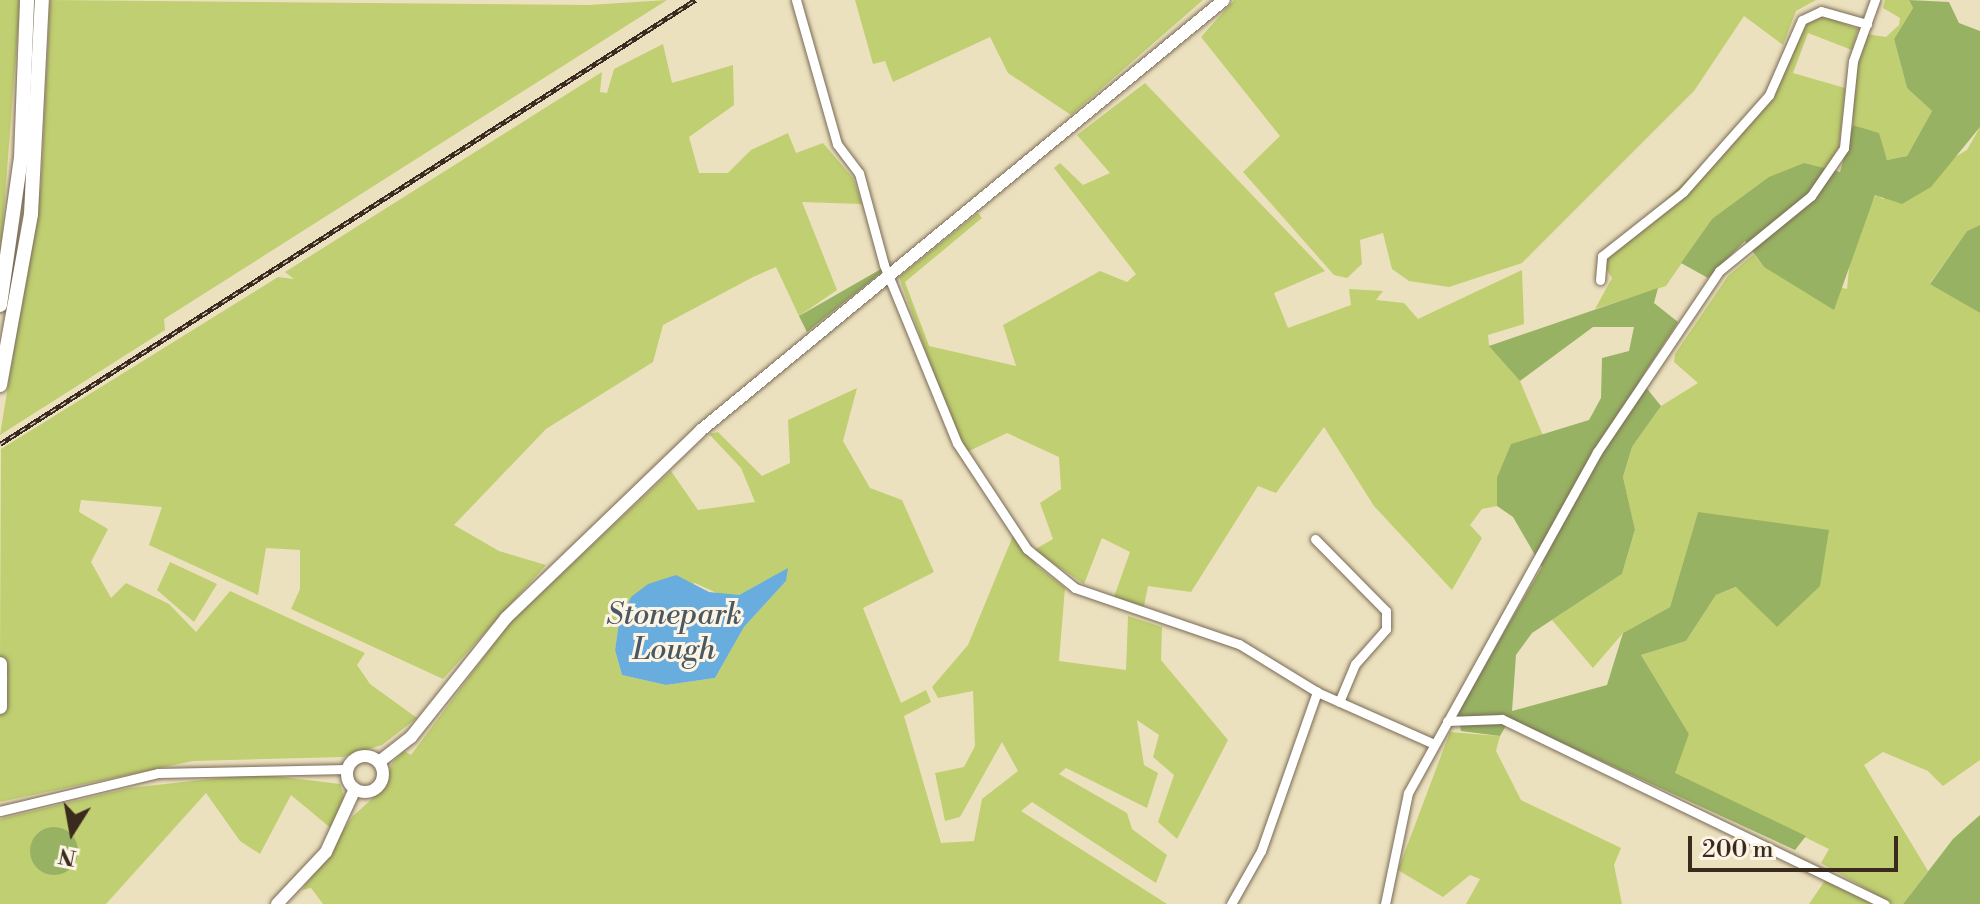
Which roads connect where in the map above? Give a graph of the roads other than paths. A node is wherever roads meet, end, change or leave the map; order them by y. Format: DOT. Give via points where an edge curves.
graph roads {
  1 [pos="27,0"];
  2 [pos="42,0"];
  3 [pos="796,0"];
  4 [pos="1224,0"];
  5 [pos="1875,0"];
  6 [pos="1867,24"];
  7 [pos="889,276"];
  8 [pos="1600,280"];
  9 [pos="0,305"];
  10 [pos="0,385"];
  11 [pos="1315,539"];
  12 [pos="0,664"];
  13 [pos="1317,692"];
  14 [pos="1339,702"];
  15 [pos="0,707"];
  16 [pos="1447,721"];
  17 [pos="1432,743"];
  18 [pos="379,762"];
  19 [pos="346,769"];
  20 [pos="355,789"];
  21 [pos="0,811"];
  22 [pos="277,904"];
  23 [pos="1231,904"];
  24 [pos="1385,904"];
  25 [pos="1885,904"];
  1 -- 9 [label="highway" via="21,158"];
  2 -- 10 [label="highway" via="31,214"];
  3 -- 7 [label="street" via="824,106 837,144 859,173"];
  4 -- 7 [label="main road"];
  5 -- 6 [label="street"];
  6 -- 8 [label="street" via="1821,11 1802,20 1769,95 1683,192 1602,256"];
  6 -- 16 [label="street" via="1836,161 1811,196 1719,271 1597,452"];
  7 -- 13 [label="street" via="957,443 1043,566 1134,612 1239,644"];
  7 -- 18 [label="main road" via="700,431 577,547 506,618 411,737"];
  11 -- 14 [label="street" via="1386,611 1386,629 1355,664"];
  12 -- 15 [label="highway"];
  13 -- 14 [label="street"];
  13 -- 23 [label="street" via="1261,851"];
  14 -- 17 [label="street"];
  16 -- 17 [label="street"];
  16 -- 25 [label="street" via="1502,719"];
  17 -- 24 [label="street" via="1408,793"];
  18 -- 19 [label="main road" via="360,756"];
  18 -- 20 [label="main road" via="376,788"];
  19 -- 20 [label="main road"];
  19 -- 21 [label="street" via="158,773"];
  20 -- 22 [label="main road" via="326,852"];
}
